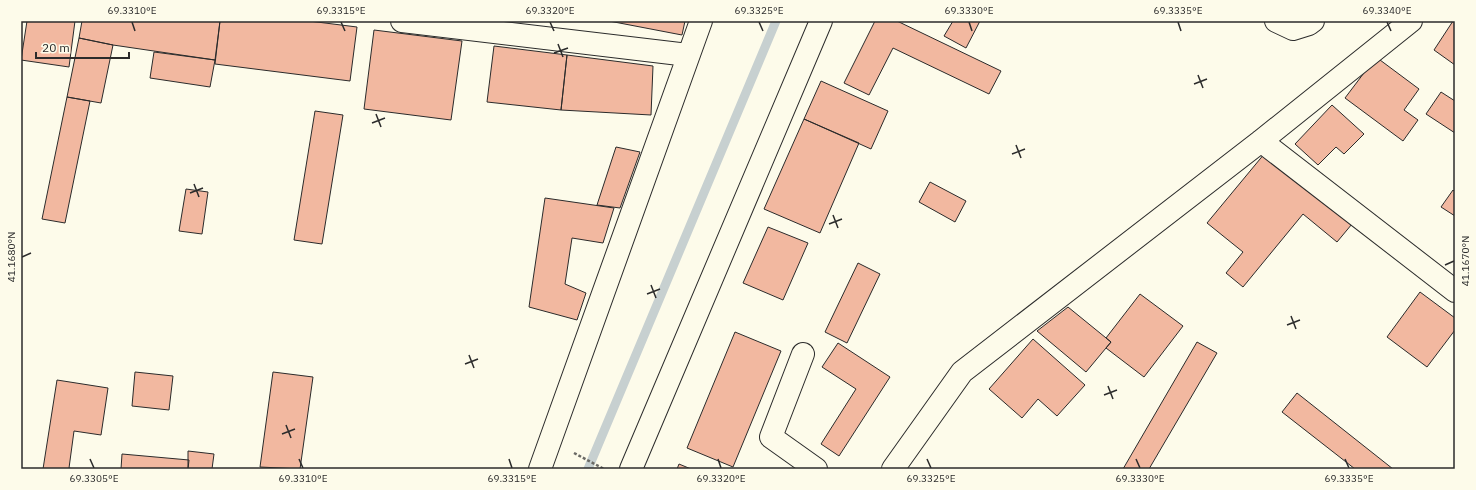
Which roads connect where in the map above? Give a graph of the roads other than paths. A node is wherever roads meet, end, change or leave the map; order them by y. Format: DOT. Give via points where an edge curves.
graph roads {
  1 [pos="402,21"];
  2 [pos="700,21"];
  3 [pos="821,21"];
  4 [pos="1276,21"];
  5 [pos="1313,21"];
  6 [pos="1411,21"];
  7 [pos="688,55"];
  8 [pos="1261,141"];
  9 [pos="1455,291"];
  10 [pos="803,354"];
  11 [pos="540,469"];
  12 [pos="631,469"];
  13 [pos="816,469"];
  14 [pos="893,469"];
  1 -- 7 [label="street"];
  2 -- 7 [label="street"];
  3 -- 12 [label="street"];
  4 -- 5 [label="street" via="1293,29"];
  6 -- 8 [label="street"];
  7 -- 11 [label="street"];
  8 -- 9 [label="street"];
  8 -- 14 [label="street" via="962,372"];
  10 -- 13 [label="street" via="771,438"];
}
